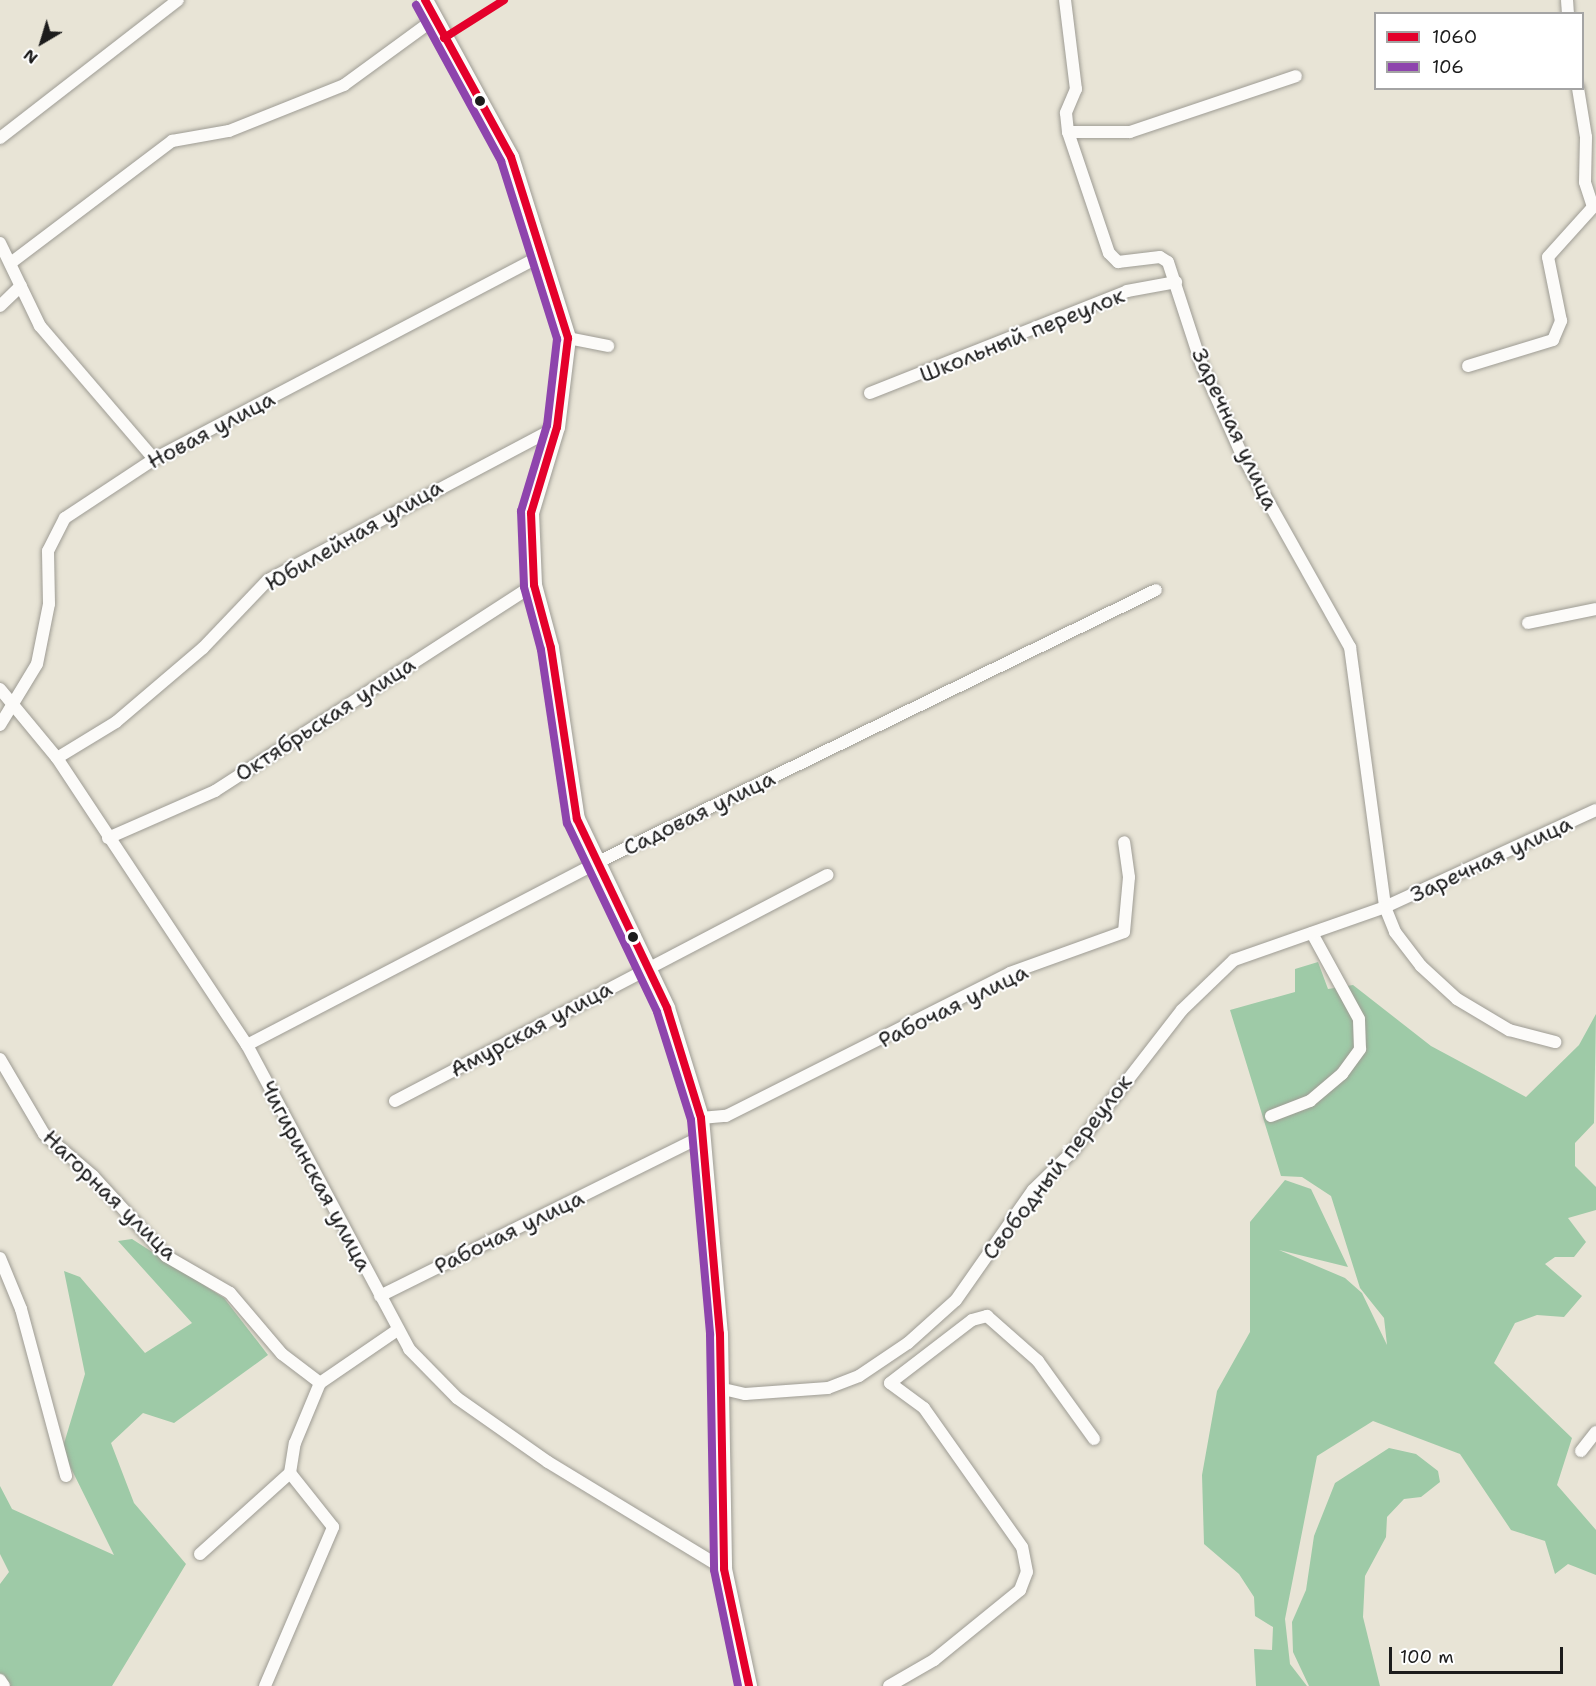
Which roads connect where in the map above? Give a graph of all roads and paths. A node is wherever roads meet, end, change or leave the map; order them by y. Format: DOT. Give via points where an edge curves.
graph roads {
  1 [pos="178,0"];
  2 [pos="425,0"];
  3 [pos="1065,0"];
  4 [pos="433,20"];
  5 [pos="1296,76"];
  6 [pos="1578,90"];
  7 [pos="1068,132"];
  8 [pos="0,138"];
  9 [pos="1591,146"];
  10 [pos="0,243"];
  11 [pos="539,257"];
  12 [pos="12,262"];
  13 [pos="1176,282"];
  14 [pos="21,286"];
  15 [pos="0,306"];
  16 [pos="568,338"];
  17 [pos="608,346"];
  18 [pos="1468,366"];
  19 [pos="870,393"];
  20 [pos="557,427"];
  21 [pos="154,459"];
  22 [pos="534,585"];
  23 [pos="1156,590"];
  24 [pos="1596,609"];
  25 [pos="1528,623"];
  26 [pos="0,689"];
  27 [pos="14,706"];
  28 [pos="0,725"];
  29 [pos="57,758"];
  30 [pos="1596,810"];
  31 [pos="108,838"];
  32 [pos="1124,842"];
  33 [pos="594,864"];
  34 [pos="828,875"];
  35 [pos="1385,907"];
  36 [pos="1312,933"];
  37 [pos="647,967"];
  38 [pos="1555,1042"];
  39 [pos="247,1044"];
  40 [pos="0,1059"];
  41 [pos="395,1101"];
  42 [pos="1271,1116"];
  43 [pos="701,1118"];
  44 [pos="703,1136"];
  45 [pos="0,1258"];
  46 [pos="381,1296"];
  47 [pos="396,1331"];
  48 [pos="320,1383"];
  49 [pos="718,1388"];
  50 [pos="1596,1432"];
  51 [pos="1094,1439"];
  52 [pos="1581,1451"];
  53 [pos="290,1473"];
  54 [pos="66,1476"];
  55 [pos="200,1554"];
  56 [pos="724,1569"];
  57 [pos="0,1680"];
  58 [pos="4,1686"];
  59 [pos="265,1686"];
  60 [pos="749,1686"];
  61 [pos="889,1686"];
  1 -- 8 [label="street"];
  2 -- 4 [label="street"];
  3 -- 7 [label="street, Заречная улица" via="1075,56"];
  4 -- 11 [label="street" via="486,103 512,157"];
  4 -- 12 [label="street" via="344,85 229,131 172,141"];
  5 -- 7 [label="street" via="1130,132"];
  6 -- 9 [label="street"];
  7 -- 13 [label="street, Заречная улица" via="1109,253 1127,263 1160,257 1168,262"];
  9 -- 18 [label="street" via="1585,182 1593,207 1548,256 1561,321 1552,340"];
  10 -- 12 [label="street"];
  11 -- 16 [label="street"];
  11 -- 21 [label="street, Новая улица"];
  12 -- 14 [label="street"];
  13 -- 19 [label="street, Школьный переулок" via="1127,291"];
  13 -- 35 [label="street, Заречная улица" via="1201,363 1241,453 1350,647"];
  14 -- 15 [label="street"];
  14 -- 21 [label="street" via="40,326"];
  16 -- 17 [label="street"];
  16 -- 20 [label="street"];
  20 -- 22 [label="street" via="531,513"];
  20 -- 29 [label="street, Юбилейная улица" via="267,580 203,648 116,722"];
  21 -- 27 [label="street, Новая улица" via="60,522 46,564 46,632 31,677"];
  22 -- 31 [label="street, Октябрьская улица" via="215,791"];
  22 -- 33 [label="street" via="551,648 577,819"];
  23 -- 33 [label="street, Садовая улица"];
  24 -- 25 [label="street"];
  26 -- 27 [label="street, Чигиринская улица"];
  27 -- 28 [label="street, Новая улица"];
  27 -- 29 [label="street, Чигиринская улица"];
  29 -- 31 [label="street, Чигиринская улица"];
  30 -- 35 [label="street, Заречная улица"];
  31 -- 39 [label="street, Чигиринская улица"];
  32 -- 43 [label="street, Рабочая улица" via="1129,877 1124,932 1010,974 726,1116"];
  33 -- 37 [label="street"];
  33 -- 39 [label="street, Садовая улица"];
  34 -- 37 [label="street, Амурская улица"];
  35 -- 36 [label="street, Свободный переулок"];
  35 -- 38 [label="street, Заречная улица" via="1421,966 1457,999 1509,1030"];
  36 -- 42 [label="street" via="1359,1019 1360,1049 1342,1074 1310,1101"];
  36 -- 49 [label="street, Свободный переулок" via="1234,960 1218,972 1111,1096 1071,1152 1033,1190 957,1300 908,1343 859,1376 828,1388 745,1394"];
  37 -- 41 [label="street, Амурская улица"];
  37 -- 43 [label="street" via="667,1008"];
  39 -- 46 [label="street, Чигиринская улица"];
  40 -- 48 [label="street, Нагорная улица" via="44,1134 93,1176 166,1256 230,1293 282,1354"];
  43 -- 44 [label="street"];
  44 -- 46 [label="street, Рабочая улица"];
  44 -- 49 [label="street" via="720,1334"];
  45 -- 54 [label="street" via="21,1309"];
  46 -- 47 [label="street, Чигиринская улица"];
  47 -- 48 [label="street"];
  47 -- 56 [label="street, Чигиринская улица" via="457,1398 548,1462"];
  48 -- 53 [label="street" via="295,1443"];
  49 -- 56 [label="street"];
  50 -- 52 [label="street"];
  51 -- 61 [label="street" via="1038,1361 987,1316 972,1320 890,1383 924,1408 1022,1548 1027,1572 1020,1590 934,1660"];
  53 -- 55 [label="street"];
  53 -- 59 [label="street" via="333,1527"];
  56 -- 60 [label="street"];
  57 -- 58 [label="street"];
}
